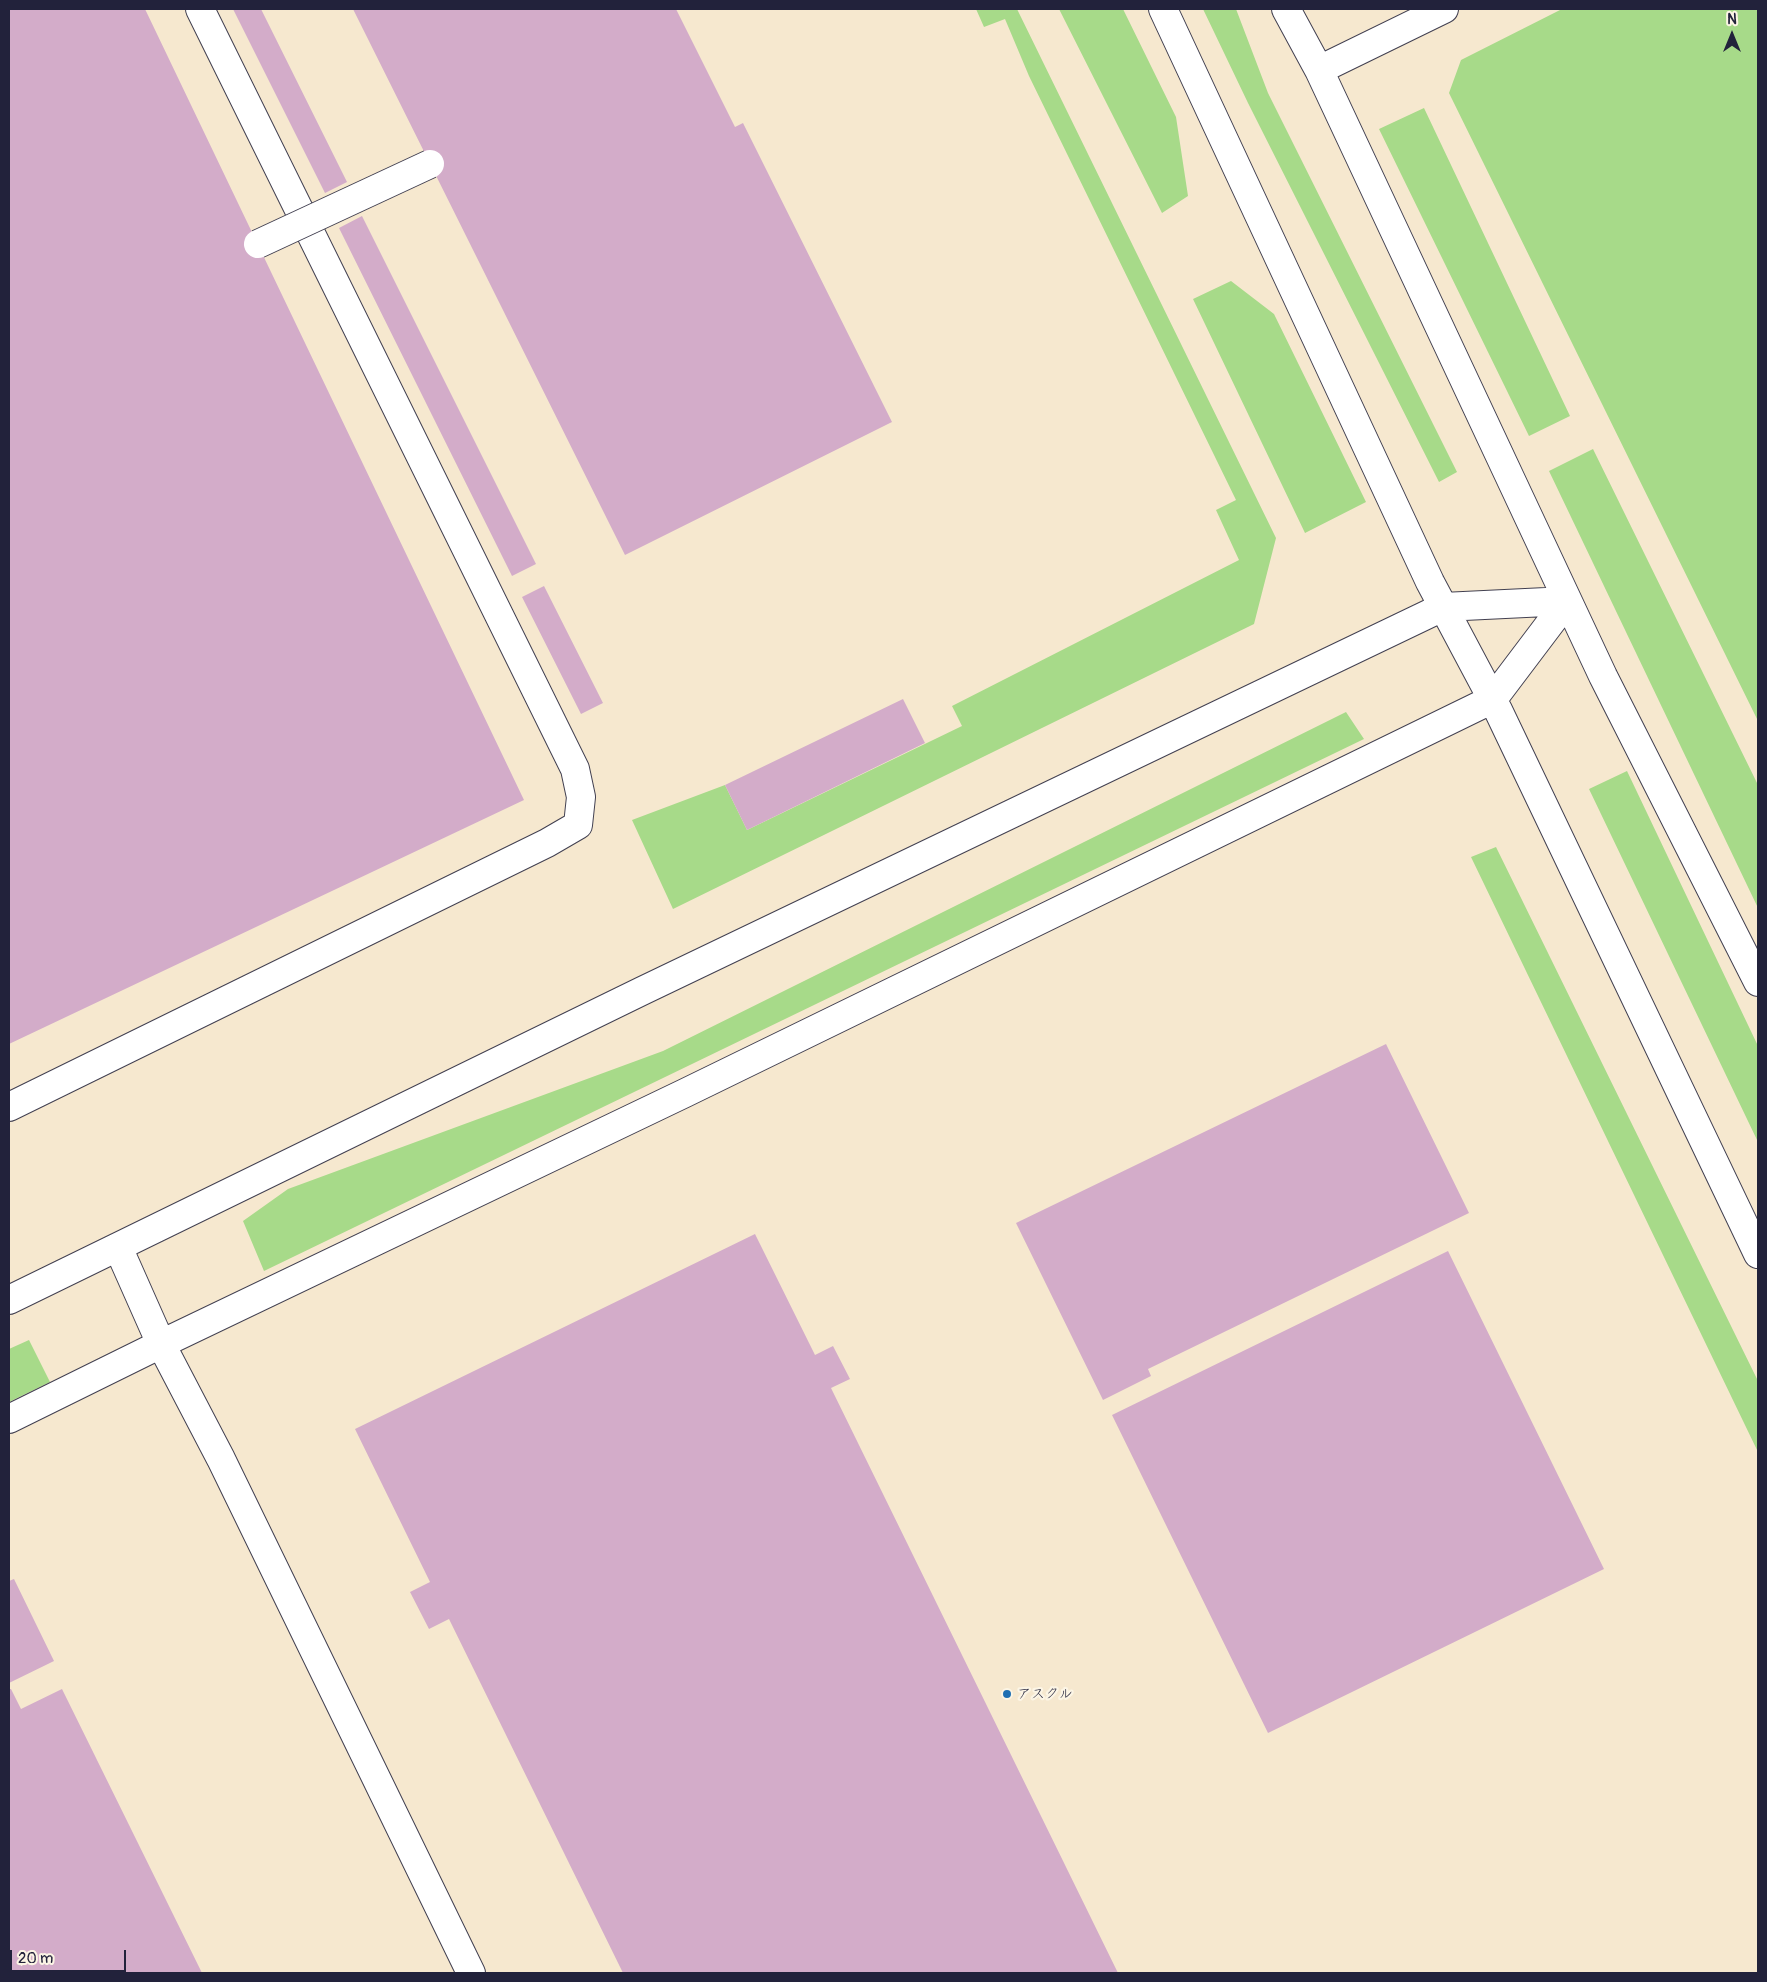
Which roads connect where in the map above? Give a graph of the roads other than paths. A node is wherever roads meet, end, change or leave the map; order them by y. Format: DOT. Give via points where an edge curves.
graph roads {
  1 [pos="200,9"];
  2 [pos="1163,9"];
  3 [pos="1286,9"];
  4 [pos="1444,9"];
  5 [pos="1319,70"];
  6 [pos="430,164"];
  7 [pos="258,244"];
  8 [pos="1567,600"];
  9 [pos="1443,607"];
  10 [pos="1492,699"];
  11 [pos="1758,982"];
  12 [pos="9,1107"];
  13 [pos="118,1247"];
  14 [pos="1758,1254"];
  15 [pos="9,1300"];
  16 [pos="161,1344"];
  17 [pos="9,1419"];
  18 [pos="471,1973"];
  1 -- 12 [label="street" via="575,769 581,797 578,825"];
  2 -- 9 [label="street"];
  3 -- 5 [label="street"];
  4 -- 5 [label="street"];
  5 -- 8 [label="street"];
  6 -- 7 [label="street, bridge"];
  8 -- 9 [label="street"];
  8 -- 10 [label="street"];
  8 -- 11 [label="street"];
  9 -- 10 [label="street"];
  9 -- 13 [label="street" via="642,991"];
  10 -- 14 [label="street"];
  10 -- 16 [label="street" via="685,1093"];
  13 -- 15 [label="street"];
  13 -- 16 [label="street"];
  16 -- 17 [label="street"];
  16 -- 18 [label="street" via="221,1459"];
}
